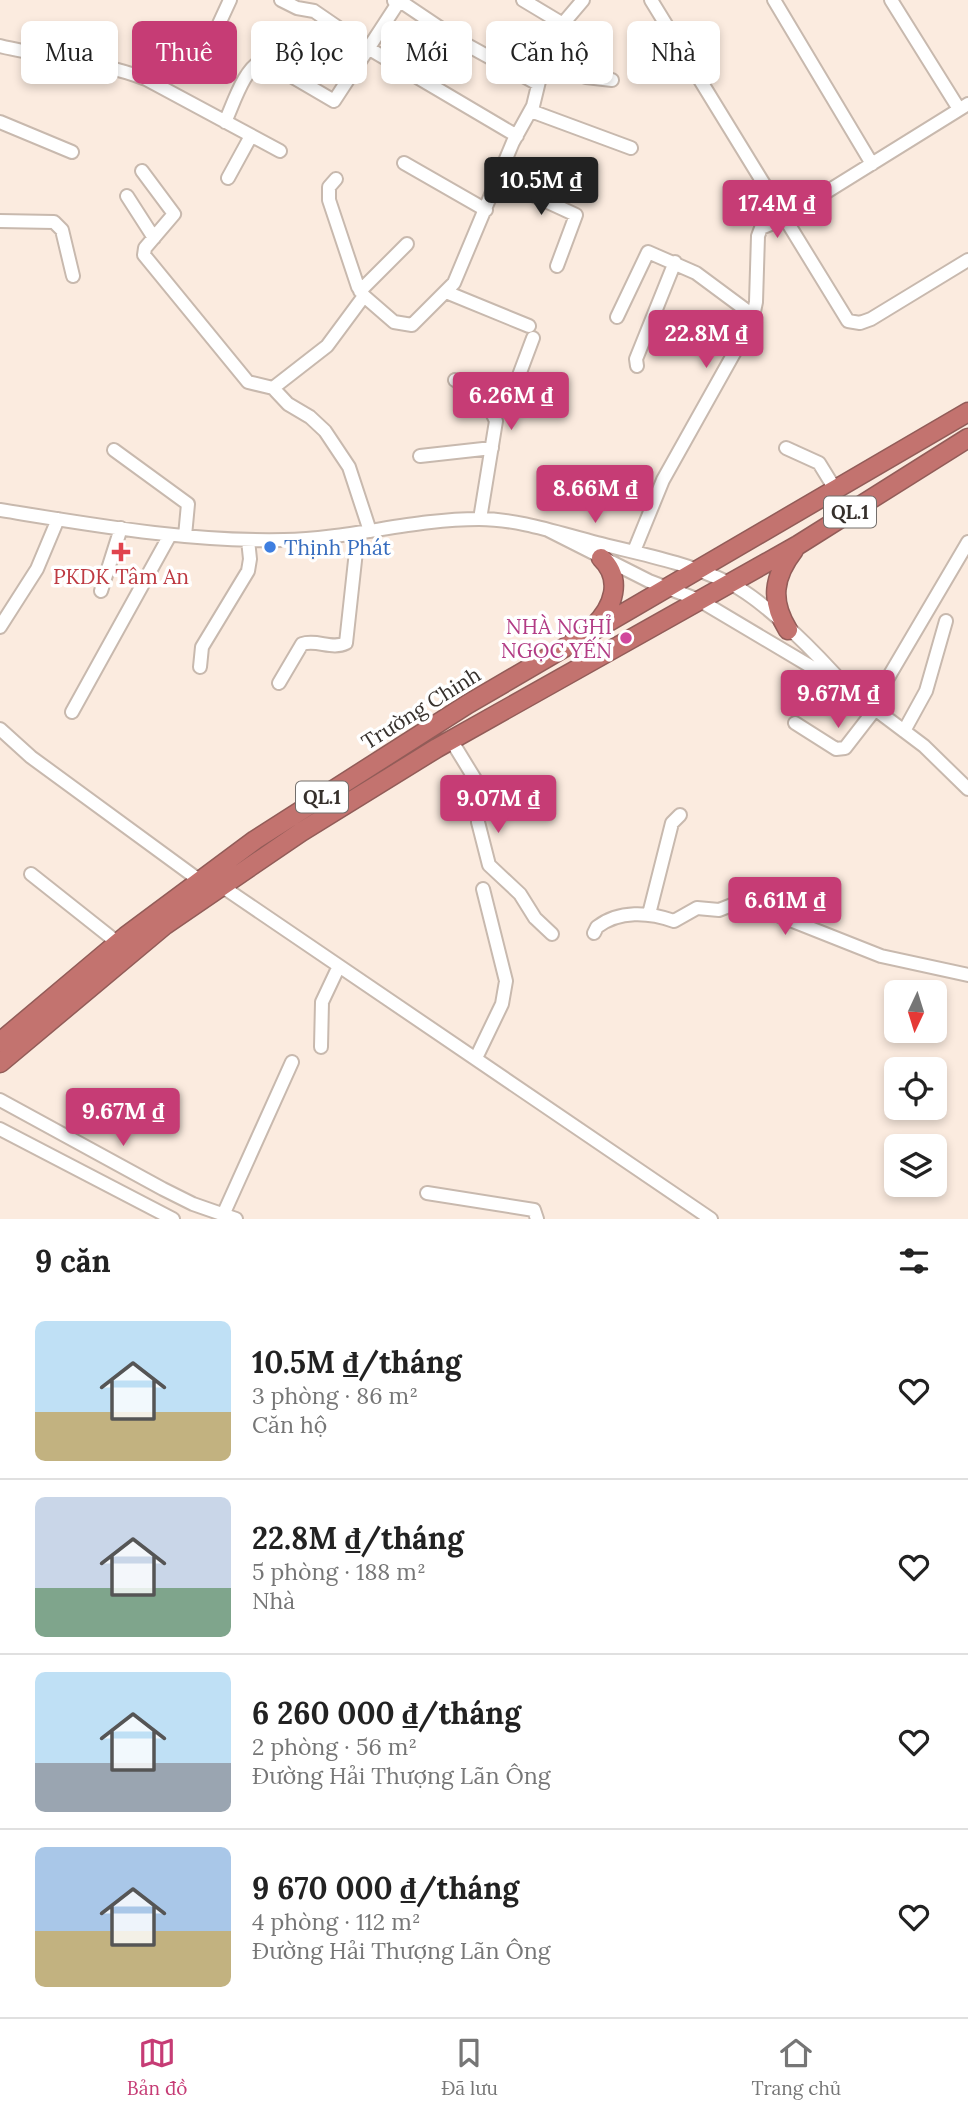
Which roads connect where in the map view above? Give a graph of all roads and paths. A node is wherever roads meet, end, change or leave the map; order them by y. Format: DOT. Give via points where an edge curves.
graph roads {
  1 [pos="230,0"];
  2 [pos="281,0"];
  3 [pos="523,0"];
  4 [pos="583,0"];
  5 [pos="651,0"];
  6 [pos="774,0"];
  7 [pos="891,0"];
  8 [pos="400,1"];
  9 [pos="220,21"];
  10 [pos="558,21"];
  11 [pos="566,21"];
  12 [pos="0,46"];
  13 [pos="368,48"];
  14 [pos="132,73"];
  15 [pos="155,84"];
  16 [pos="538,85"];
  17 [pos="963,106"];
  18 [pos="531,111"];
  19 [pos="0,122"];
  20 [pos="225,122"];
  21 [pos="251,136"];
  22 [pos="517,136"];
  23 [pos="631,148"];
  24 [pos="280,151"];
  25 [pos="72,152"];
  26 [pos="404,163"];
  27 [pos="872,164"];
  28 [pos="142,171"];
  29 [pos="229,178"];
  30 [pos="335,179"];
  31 [pos="498,179"];
  32 [pos="127,196"];
  33 [pos="486,210"];
  34 [pos="783,219"];
  35 [pos="0,221"];
  36 [pos="154,238"];
  37 [pos="407,244"];
  38 [pos="968,260"];
  39 [pos="675,262"];
  40 [pos="557,266"];
  41 [pos="956,267"];
  42 [pos="968,275"];
  43 [pos="73,276"];
  44 [pos="446,292"];
  45 [pos="362,294"];
  46 [pos="754,316"];
  47 [pos="617,317"];
  48 [pos="637,366"];
  49 [pos="455,380"];
  50 [pos="273,388"];
  51 [pos="968,412"];
  52 [pos="494,414"];
  53 [pos="968,439"];
  54 [pos="492,448"];
  55 [pos="786,448"];
  56 [pos="114,450"];
  57 [pos="420,456"];
  58 [pos="835,489"];
  59 [pos="0,510"];
  60 [pos="58,519"];
  61 [pos="480,519"];
  62 [pos="121,528"];
  63 [pos="548,530"];
  64 [pos="364,532"];
  65 [pos="170,535"];
  66 [pos="185,536"];
  67 [pos="248,540"];
  68 [pos="968,542"];
  69 [pos="798,545"];
  70 [pos="634,551"];
  71 [pos="601,558"];
  72 [pos="696,571"];
  73 [pos="730,583"];
  74 [pos="668,587"];
  75 [pos="101,590"];
  76 [pos="699,600"];
  77 [pos="946,621"];
  78 [pos="0,627"];
  79 [pos="788,630"];
  80 [pos="580,639"];
  81 [pos="200,667"];
  82 [pos="279,683"];
  83 [pos="847,688"];
  84 [pos="874,707"];
  85 [pos="72,712"];
  86 [pos="795,723"];
  87 [pos="0,729"];
  88 [pos="904,731"];
  89 [pos="452,740"];
  90 [pos="968,789"];
  91 [pos="680,815"];
  92 [pos="31,874"];
  93 [pos="199,880"];
  94 [pos="220,885"];
  95 [pos="483,889"];
  96 [pos="649,914"];
  97 [pos="594,933"];
  98 [pos="552,934"];
  99 [pos="118,943"];
  100 [pos="339,966"];
  101 [pos="968,975"];
  102 [pos="0,1042"];
  103 [pos="321,1047"];
  104 [pos="476,1058"];
  105 [pos="292,1062"];
  106 [pos="0,1063"];
  107 [pos="0,1100"];
  108 [pos="0,1129"];
  109 [pos="427,1193"];
  110 [pos="157,1215"];
  111 [pos="223,1215"];
  112 [pos="173,1219"];
  113 [pos="236,1219"];
  114 [pos="537,1219"];
  115 [pos="711,1219"];
  1 -- 9 [label="street"];
  2 -- 13 [label="street" via="314,11"];
  3 -- 10 [label="street"];
  4 -- 11 [label="street"];
  5 -- 34 [label="street"];
  6 -- 27 [label="street"];
  7 -- 17 [label="street"];
  8 -- 13 [label="street"];
  8 -- 16 [label="street"];
  12 -- 14 [label="street"];
  13 -- 20 [label="street" via="334,101 271,62 259,62"];
  13 -- 22 [label="street"];
  15 -- 20 [label="street"];
  16 -- 18 [label="street"];
  17 -- 27 [label="street"];
  18 -- 22 [label="street"];
  18 -- 23 [label="street"];
  19 -- 25 [label="street"];
  20 -- 21 [label="street"];
  21 -- 24 [label="street"];
  21 -- 29 [label="street"];
  22 -- 31 [label="street"];
  26 -- 33 [label="street"];
  27 -- 34 [label="street"];
  28 -- 36 [label="street" via="174,214"];
  30 -- 45 [label="street" via="329,187 329,200"];
  31 -- 33 [label="street"];
  31 -- 40 [label="street" via="576,215"];
  32 -- 36 [label="street"];
  33 -- 44 [label="street"];
  34 -- 41 [label="street" via="843,316 853,323 870,319"];
  34 -- 46 [label="street" via="761,228 758,236"];
  35 -- 43 [label="street" via="54,222 62,230"];
  36 -- 50 [label="street" via="144,251 152,264 244,378"];
  37 -- 45 [label="street"];
  38 -- 41 [label="street"];
  39 -- 46 [label="street" via="704,277"];
  39 -- 47 [label="street" via="648,252"];
  39 -- 48 [label="street"];
  41 -- 42 [label="street"];
  44 -- 45 [label="street" via="421,319 406,326 394,322"];
  44 -- 52 [label="street" via="531,332 509,402"];
  45 -- 50 [label="street" via="327,346"];
  46 -- 70 [label="street" via="663,480"];
  49 -- 52 [label="street" via="484,396"];
  50 -- 64 [label="street" via="293,408 315,420 335,444 359,491"];
  51 -- 58 [label="highway, Trường Chinh / QL.1"];
  52 -- 54 [label="street"];
  53 -- 69 [label="highway, Trường Chinh / QL.1"];
  54 -- 57 [label="street"];
  54 -- 61 [label="street"];
  55 -- 58 [label="street" via="819,463"];
  56 -- 66 [label="street" via="188,504"];
  58 -- 72 [label="highway, Trường Chinh / QL.1"];
  59 -- 60 [label="street"];
  60 -- 62 [label="street"];
  60 -- 78 [label="street" via="32,578"];
  61 -- 63 [label="street"];
  61 -- 64 [label="street"];
  62 -- 65 [label="street"];
  62 -- 75 [label="street"];
  63 -- 70 [label="street"];
  63 -- 71 [label="street"];
  64 -- 67 [label="street"];
  64 -- 82 [label="street" via="346,643 302,644"];
  65 -- 66 [label="street"];
  65 -- 85 [label="street"];
  66 -- 67 [label="street"];
  67 -- 81 [label="street" via="248,571 202,647"];
  68 -- 84 [label="street"];
  69 -- 73 [label="highway, Trường Chinh / QL.1"];
  69 -- 79 [label="highway" via="777,579 776,606"];
  70 -- 72 [label="street"];
  71 -- 74 [label="street"];
  71 -- 80 [label="highway" via="611,568 614,590 601,619"];
  72 -- 73 [label="street"];
  72 -- 74 [label="highway, Trường Chinh / QL.1"];
  73 -- 76 [label="highway, Trường Chinh / QL.1"];
  73 -- 79 [label="street"];
  74 -- 76 [label="street"];
  74 -- 80 [label="highway, Trường Chinh / QL.1"];
  76 -- 83 [label="street"];
  76 -- 89 [label="highway, Trường Chinh / QL.1"];
  77 -- 88 [label="street" via="926,691"];
  79 -- 83 [label="street"];
  80 -- 93 [label="highway, Trường Chinh / QL.1" via="457,711"];
  83 -- 84 [label="street"];
  84 -- 86 [label="street" via="845,748 836,748"];
  84 -- 88 [label="street"];
  87 -- 93 [label="street" via="31,757"];
  88 -- 90 [label="street"];
  89 -- 94 [label="highway, Trường Chinh / QL.1"];
  89 -- 98 [label="street" via="478,784 478,822 489,865"];
  91 -- 96 [label="street" via="672,823"];
  92 -- 99 [label="street"];
  93 -- 99 [label="highway, Trường Chinh / QL.1"];
  94 -- 100 [label="street"];
  94 -- 106 [label="highway, Trường Chinh / QL.1" via="128,954"];
  95 -- 104 [label="street" via="506,981 502,1004"];
  96 -- 97 [label="street" via="606,920"];
  96 -- 101 [label="street" via="674,921 697,908 719,910 742,901 881,956"];
  99 -- 102 [label="highway, Trường Chinh / QL.1"];
  100 -- 103 [label="street" via="322,1002"];
  100 -- 104 [label="street"];
  104 -- 115 [label="street"];
  105 -- 111 [label="street"];
  107 -- 111 [label="street" via="163,1189"];
  108 -- 110 [label="street"];
  109 -- 114 [label="street" via="534,1210"];
  110 -- 112 [label="street"];
  111 -- 113 [label="street"];
}
